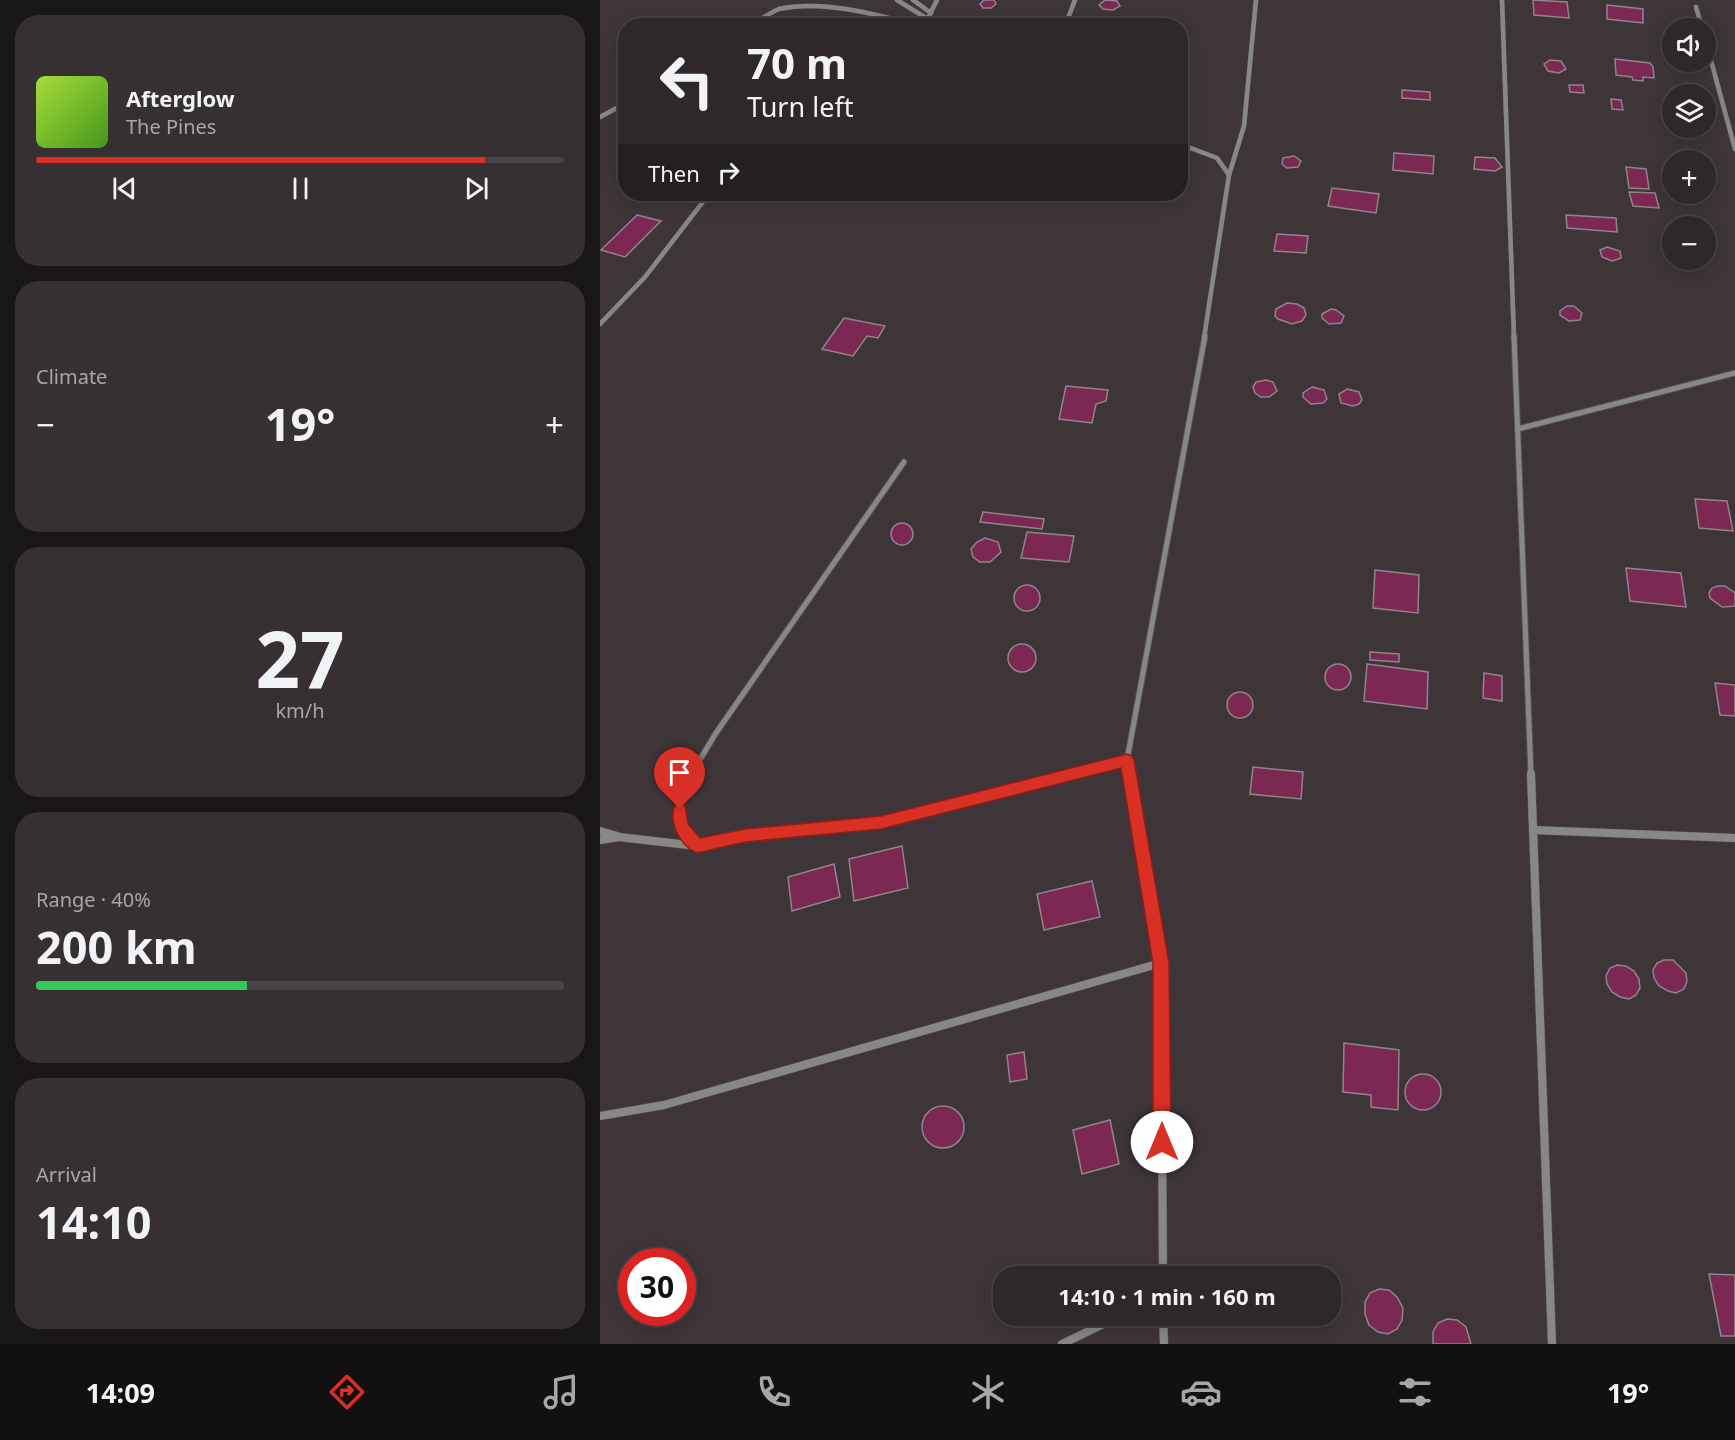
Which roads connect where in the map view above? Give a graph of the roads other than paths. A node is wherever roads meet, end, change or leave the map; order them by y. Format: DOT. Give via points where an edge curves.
graph roads {
  1 [pos="897,0"];
  2 [pos="913,0"];
  3 [pos="937,0"];
  4 [pos="1075,0"];
  5 [pos="1256,0"];
  6 [pos="1502,0"];
  7 [pos="1696,7"];
  8 [pos="931,13"];
  9 [pos="765,18"];
  10 [pos="890,18"];
  11 [pos="926,18"];
  12 [pos="928,18"];
  13 [pos="1068,18"];
  14 [pos="1699,18"];
  15 [pos="1714,72"];
  16 [pos="618,107"];
  17 [pos="600,117"];
  18 [pos="1188,146"];
  19 [pos="1191,147"];
  20 [pos="1188,148"];
  21 [pos="1735,149"];
  22 [pos="1229,175"];
  23 [pos="704,201"];
  24 [pos="600,324"];
  25 [pos="1735,373"];
  26 [pos="1518,429"];
  27 [pos="904,462"];
  28 [pos="1127,760"];
  29 [pos="1533,830"];
  30 [pos="600,831"];
  31 [pos="619,837"];
  32 [pos="1735,838"];
  33 [pos="600,840"];
  34 [pos="697,846"];
  35 [pos="1161,963"];
  36 [pos="600,1116"];
  37 [pos="1163,1266"];
  38 [pos="1099,1326"];
  39 [pos="1163,1326"];
  40 [pos="1062,1344"];
  41 [pos="1164,1344"];
  42 [pos="1552,1344"];
  1 -- 11 [label="street"];
  2 -- 8 [label="street"];
  3 -- 8 [label="street"];
  4 -- 13 [label="street"];
  5 -- 22 [label="street" via="1244,126"];
  6 -- 26 [label="street"];
  7 -- 14 [label="street"];
  8 -- 12 [label="street"];
  9 -- 10 [label="street" via="804,3 854,7"];
  15 -- 21 [label="street"];
  16 -- 17 [label="street"];
  18 -- 19 [label="street"];
  19 -- 20 [label="street"];
  19 -- 22 [label="street" via="1217,158"];
  22 -- 28 [label="street" via="1200,366"];
  23 -- 24 [label="street" via="645,277"];
  25 -- 26 [label="street"];
  26 -- 29 [label="street"];
  27 -- 34 [label="street" via="716,732 680,792 681,826"];
  28 -- 34 [label="street" via="881,823 745,836"];
  28 -- 35 [label="street"];
  29 -- 32 [label="street"];
  29 -- 42 [label="street"];
  30 -- 31 [label="street"];
  31 -- 33 [label="street"];
  31 -- 34 [label="street"];
  35 -- 36 [label="street" via="664,1105"];
  35 -- 37 [label="street"];
  38 -- 40 [label="street"];
  39 -- 41 [label="street"];
}
